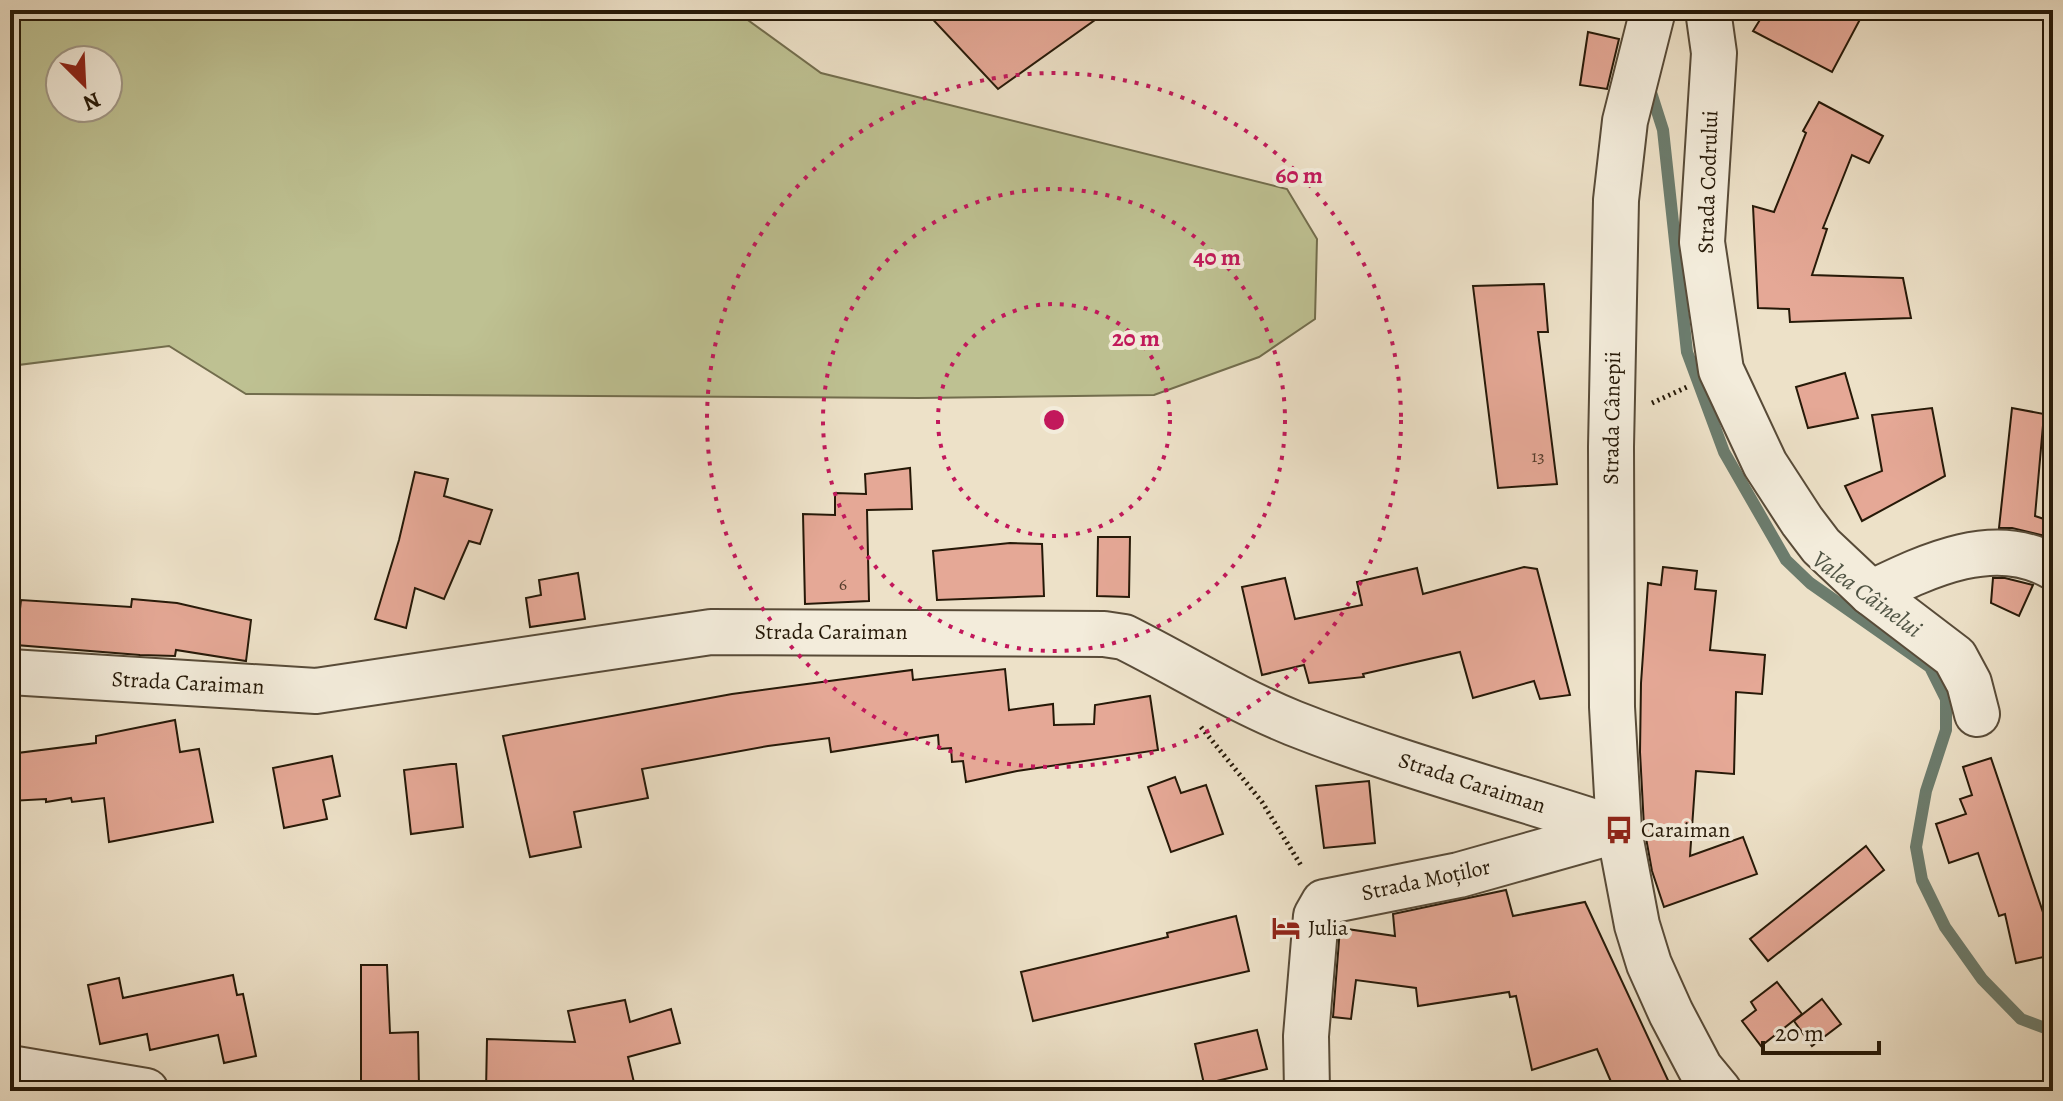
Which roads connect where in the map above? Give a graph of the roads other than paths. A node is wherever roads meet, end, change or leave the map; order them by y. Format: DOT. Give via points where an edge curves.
graph roads {
  1 [pos="1708,10"];
  2 [pos="1651,15"];
  3 [pos="2053,567"];
  4 [pos="1871,593"];
  5 [pos="10,672"];
  6 [pos="1977,714"];
  7 [pos="1619,830"];
  8 [pos="10,1068"];
  9 [pos="146,1091"];
  10 [pos="1307,1091"];
  11 [pos="1719,1091"];
  1 -- 4 [label="street, Strada Codrului" via="1714,53 1702,242 1721,370 1765,464 1802,521"];
  2 -- 7 [label="street, Strada Cânepii" via="1625,121 1616,200 1612,707"];
  3 -- 4 [label="street" via="2005,551 1968,554"];
  4 -- 6 [label="street, Strada Codrului" via="1955,657"];
  5 -- 7 [label="street, Strada Caraiman" via="316,691 711,632 1104,634 1124,637 1242,700 1334,739"];
  7 -- 10 [label="street, Strada Moților" via="1459,875 1324,902 1316,916"];
  7 -- 11 [label="street, Strada Cânepii" via="1649,964 1700,1068"];
  8 -- 9 [label="street"];
}
